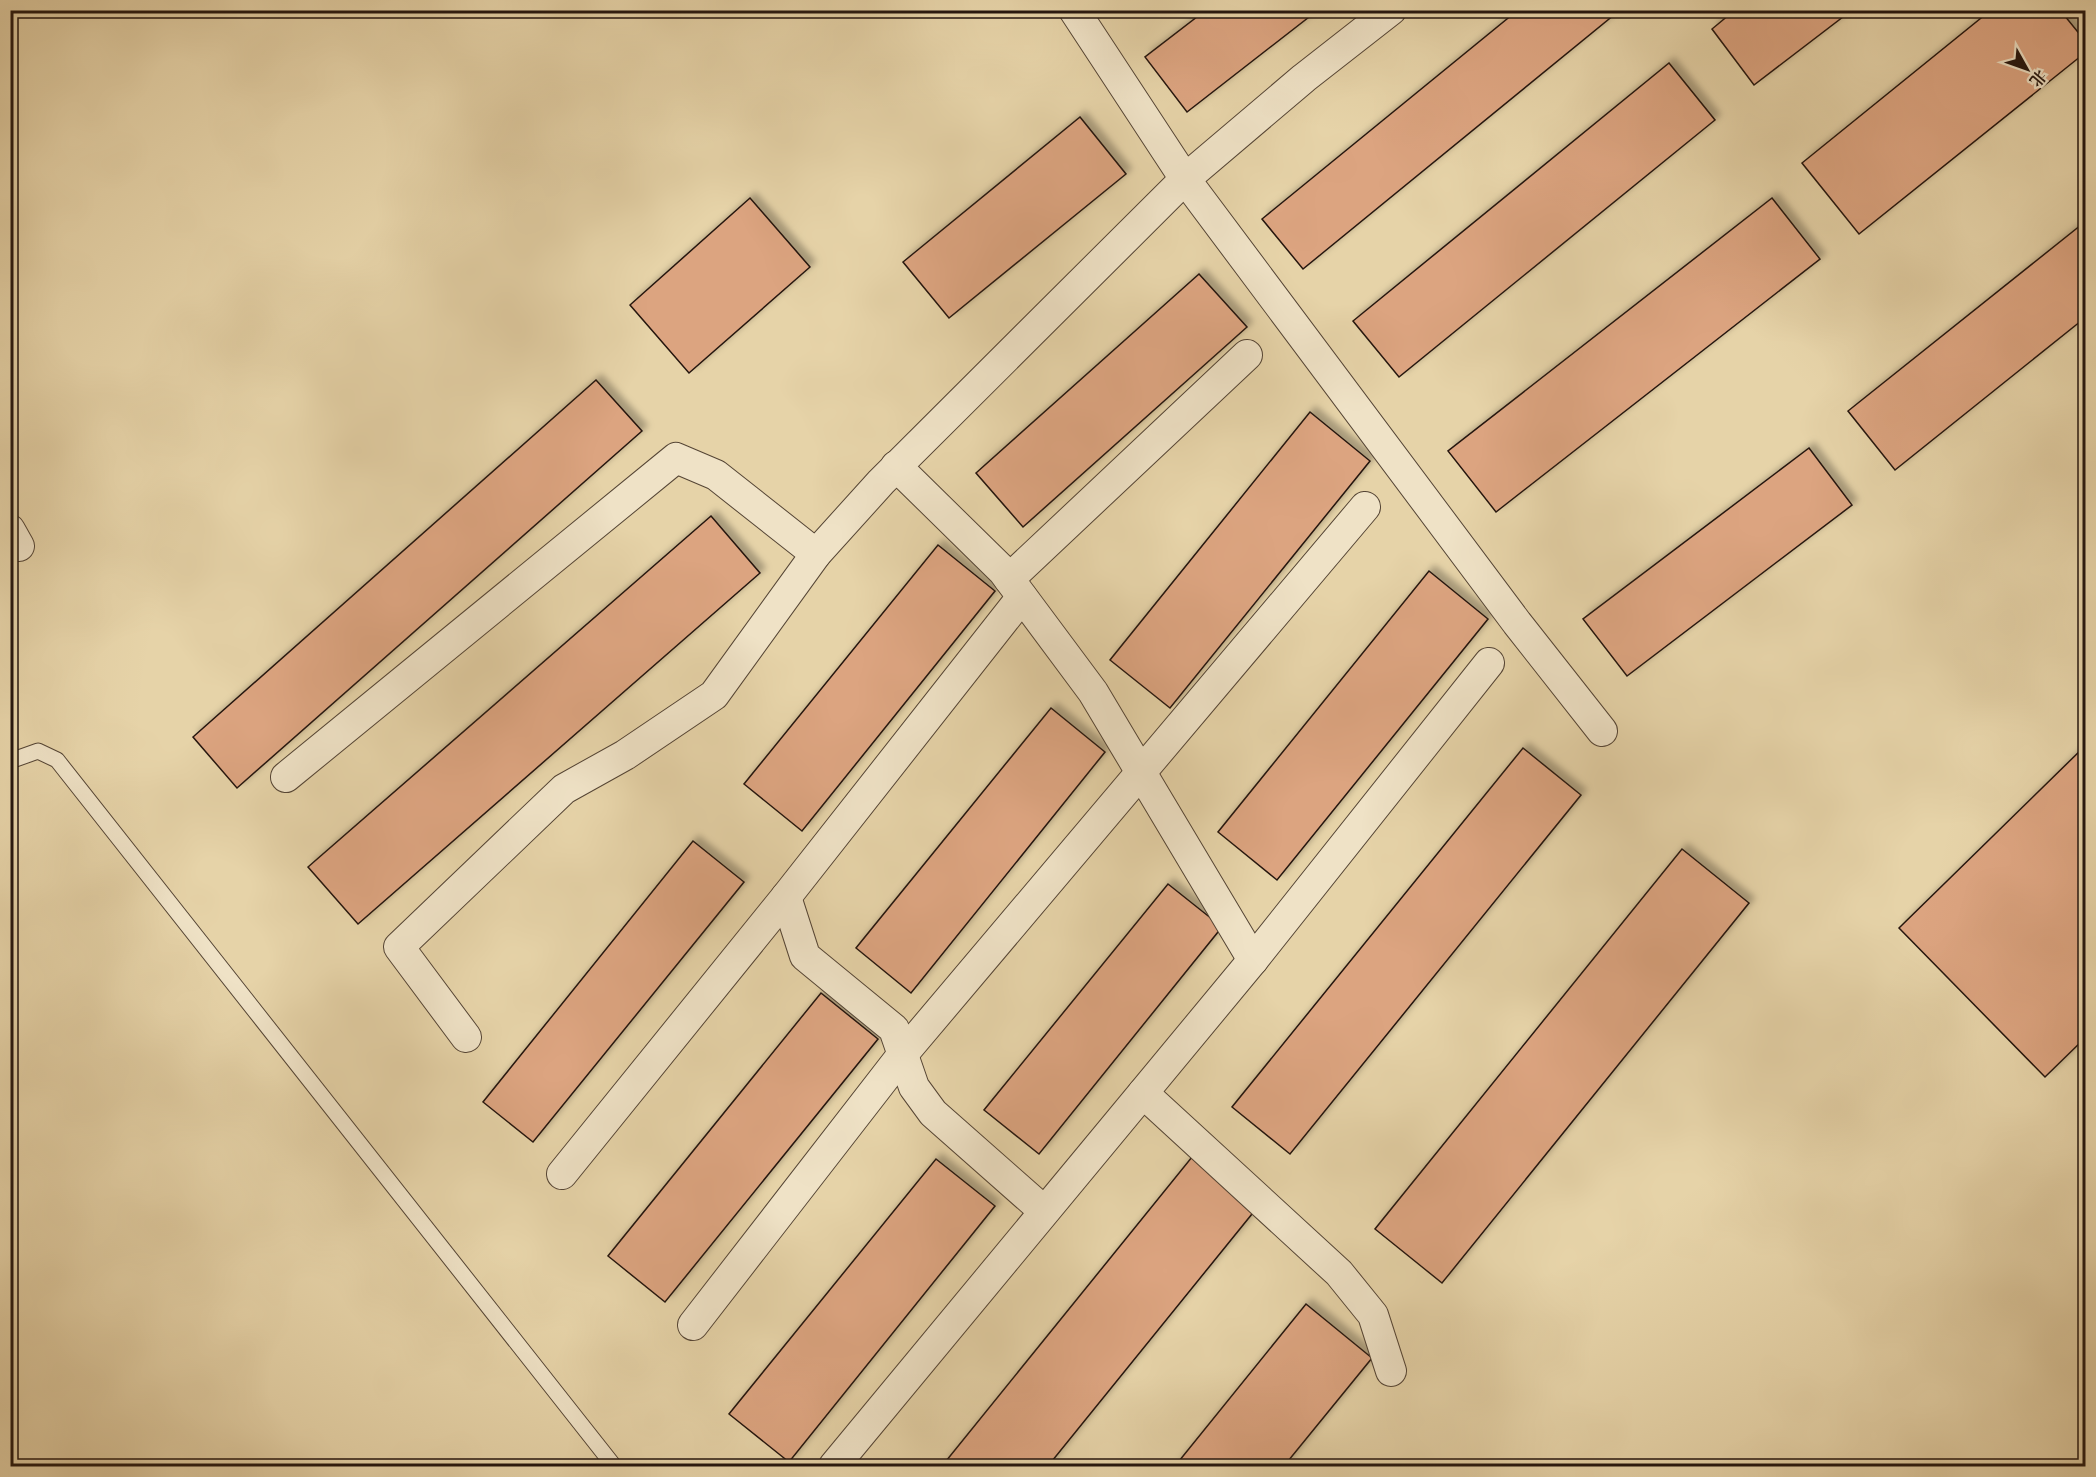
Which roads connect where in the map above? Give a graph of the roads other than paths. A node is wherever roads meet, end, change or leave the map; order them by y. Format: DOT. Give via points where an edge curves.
graph roads {
  1 [pos="1074,10"];
  2 [pos="1392,10"];
  3 [pos="1185,179"];
  4 [pos="1246,355"];
  5 [pos="896,466"];
  6 [pos="1365,507"];
  7 [pos="816,554"];
  8 [pos="1016,588"];
  9 [pos="1489,663"];
  10 [pos="1602,731"];
  11 [pos="10,761"];
  12 [pos="1141,773"];
  13 [pos="286,777"];
  14 [pos="786,897"];
  15 [pos="1253,960"];
  16 [pos="466,1037"];
  17 [pos="903,1054"];
  18 [pos="1143,1093"];
  19 [pos="561,1174"];
  20 [pos="1044,1211"];
  21 [pos="693,1325"];
  22 [pos="1391,1371"];
  23 [pos="614,1467"];
  24 [pos="834,1467"];
  1 -- 3 [label="street"];
  2 -- 3 [label="street"];
  3 -- 5 [label="street"];
  3 -- 10 [label="street"];
  4 -- 8 [label="street"];
  5 -- 7 [label="street"];
  5 -- 8 [label="street"];
  6 -- 12 [label="street"];
  7 -- 13 [label="street" via="716,475 676,458"];
  7 -- 16 [label="street" via="714,696 564,789 399,946"];
  8 -- 12 [label="street" via="1093,692"];
  8 -- 14 [label="street"];
  9 -- 15 [label="street"];
  11 -- 23 [label="lane" via="38,751 57,760"];
  12 -- 15 [label="street"];
  12 -- 17 [label="street"];
  14 -- 17 [label="street" via="805,956 894,1029"];
  14 -- 19 [label="street"];
  15 -- 18 [label="street"];
  17 -- 20 [label="street" via="914,1087 933,1113"];
  17 -- 21 [label="street"];
  18 -- 20 [label="street"];
  18 -- 22 [label="street" via="1339,1273 1373,1316"];
  20 -- 24 [label="street"];
}
